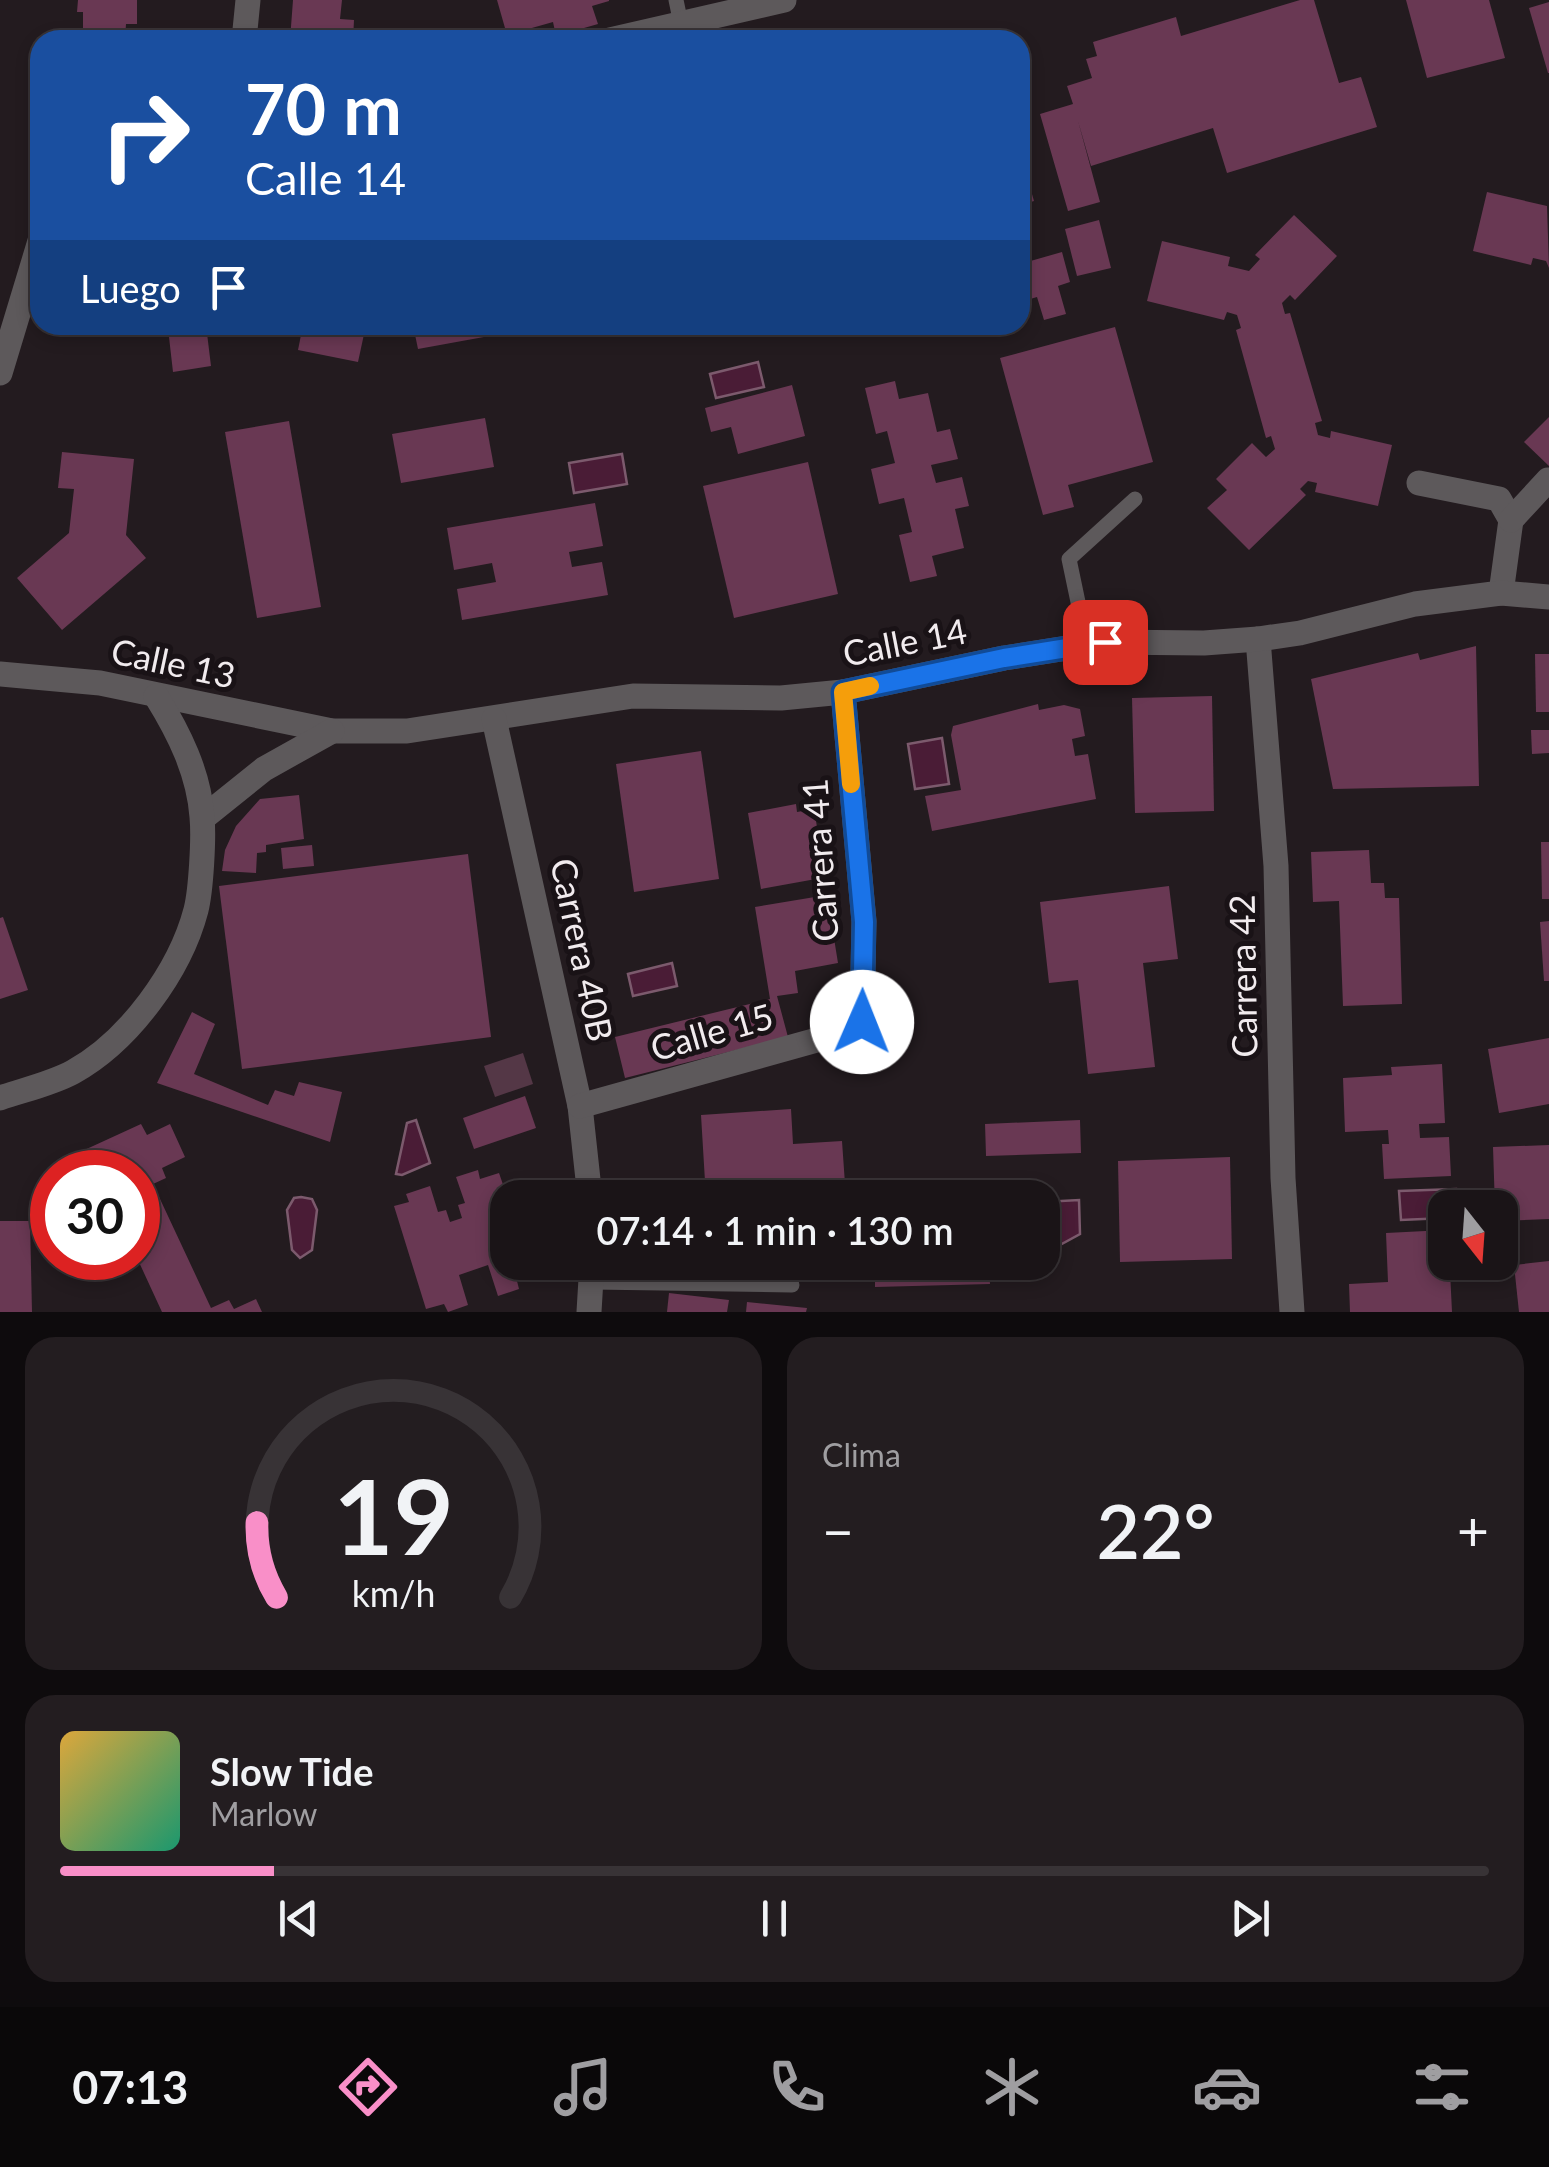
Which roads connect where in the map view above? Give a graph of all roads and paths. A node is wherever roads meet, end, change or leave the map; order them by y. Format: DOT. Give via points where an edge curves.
graph roads {
  1 [pos="248,0"];
  2 [pos="784,0"];
  3 [pos="679,12"];
  4 [pos="245,30"];
  5 [pos="635,30"];
  6 [pos="30,274"];
  7 [pos="0,373"];
  8 [pos="1548,480"];
  9 [pos="1419,483"];
  10 [pos="1135,498"];
  11 [pos="1511,520"];
  12 [pos="1501,593"];
  13 [pos="1549,597"];
  14 [pos="1258,639"];
  15 [pos="1087,645"];
  16 [pos="0,674"];
  17 [pos="843,692"];
  18 [pos="156,696"];
  19 [pos="494,719"];
  20 [pos="332,732"];
  21 [pos="202,818"];
  22 [pos="862,1022"];
  23 [pos="0,1098"];
  24 [pos="580,1106"];
  25 [pos="588,1180"];
  26 [pos="591,1280"];
  27 [pos="715,1280"];
  28 [pos="792,1285"];
  29 [pos="589,1312"];
  30 [pos="1292,1312"];
  1 -- 4 [label="street"];
  2 -- 3 [label="street"];
  3 -- 5 [label="street"];
  6 -- 7 [label="street"];
  8 -- 11 [label="street"];
  9 -- 11 [label="street" via="1500,499"];
  10 -- 15 [label="lane" via="1070,559"];
  11 -- 12 [label="street"];
  12 -- 13 [label="street, Calle 14"];
  12 -- 14 [label="street, Calle 14" via="1415,604"];
  14 -- 15 [label="street, Calle 14"];
  14 -- 30 [label="street, Carrera 42" via="1276,866"];
  15 -- 17 [label="street, Calle 14"];
  16 -- 18 [label="street, Calle 13" via="100,683"];
  17 -- 19 [label="street, Calle 14" via="633,696"];
  17 -- 22 [label="street, Carrera 41" via="864,922"];
  18 -- 20 [label="street, Calle 13"];
  18 -- 21 [label="street" via="187,754"];
  19 -- 20 [label="street, Calle 14" via="407,732"];
  19 -- 24 [label="street, Carrera 40B"];
  20 -- 21 [label="street" via="264,769"];
  21 -- 23 [label="street" via="196,908 168,977 124,1032 73,1072"];
  22 -- 24 [label="street, Calle 15"];
  24 -- 25 [label="street, Carrera 40B"];
  26 -- 29 [label="street"];
  27 -- 28 [label="lane"];
}
